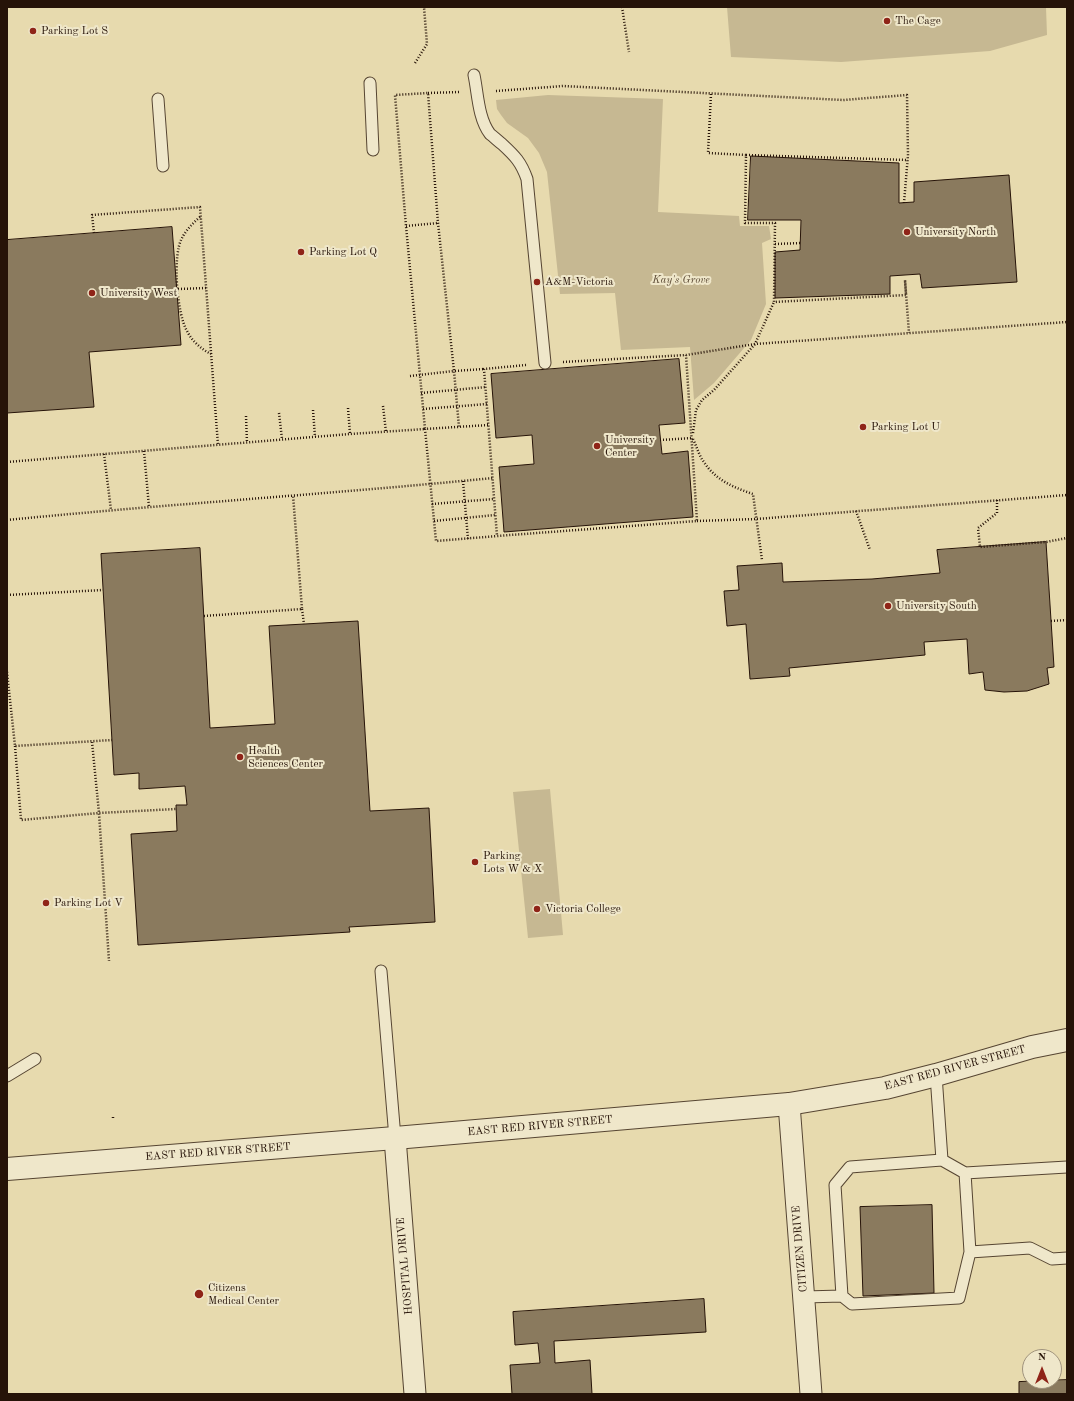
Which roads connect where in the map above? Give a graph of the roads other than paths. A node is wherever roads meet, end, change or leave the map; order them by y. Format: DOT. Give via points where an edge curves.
graph roads {
  1 [pos="474,75"];
  2 [pos="370,83"];
  3 [pos="158,100"];
  4 [pos="373,150"];
  5 [pos="163,166"];
  6 [pos="545,363"];
  7 [pos="382,971"];
  8 [pos="1067,1040"];
  9 [pos="35,1059"];
  10 [pos="936,1075"];
  11 [pos="7,1076"];
  12 [pos="789,1104"];
  13 [pos="395,1138"];
  14 [pos="942,1160"];
  15 [pos="1067,1167"];
  16 [pos="7,1168"];
  17 [pos="965,1173"];
  18 [pos="970,1252"];
  19 [pos="1067,1258"];
  20 [pos="842,1296"];
  21 [pos="804,1297"];
  22 [pos="415,1394"];
  23 [pos="811,1394"];
  1 -- 6 [label="lane" via="481,116 490,134 522,165 527,179"];
  2 -- 4 [label="lane"];
  3 -- 5 [label="lane"];
  7 -- 13 [label="lane"];
  8 -- 10 [label="street, EAST RED RIVER STREET" via="1032,1047"];
  9 -- 11 [label="lane"];
  10 -- 12 [label="street, EAST RED RIVER STREET" via="885,1088"];
  10 -- 14 [label="lane"];
  12 -- 13 [label="street, EAST RED RIVER STREET"];
  12 -- 21 [label="street, CITIZEN DRIVE"];
  13 -- 16 [label="street, EAST RED RIVER STREET"];
  13 -- 22 [label="street, HOSPITAL DRIVE"];
  14 -- 17 [label="lane"];
  14 -- 20 [label="lane" via="850,1167 835,1185"];
  15 -- 17 [label="lane"];
  17 -- 18 [label="lane"];
  18 -- 19 [label="lane" via="1030,1248 1052,1260"];
  18 -- 20 [label="lane" via="960,1298 852,1304"];
  20 -- 21 [label="lane"];
  21 -- 23 [label="street, CITIZEN DRIVE"];
}
